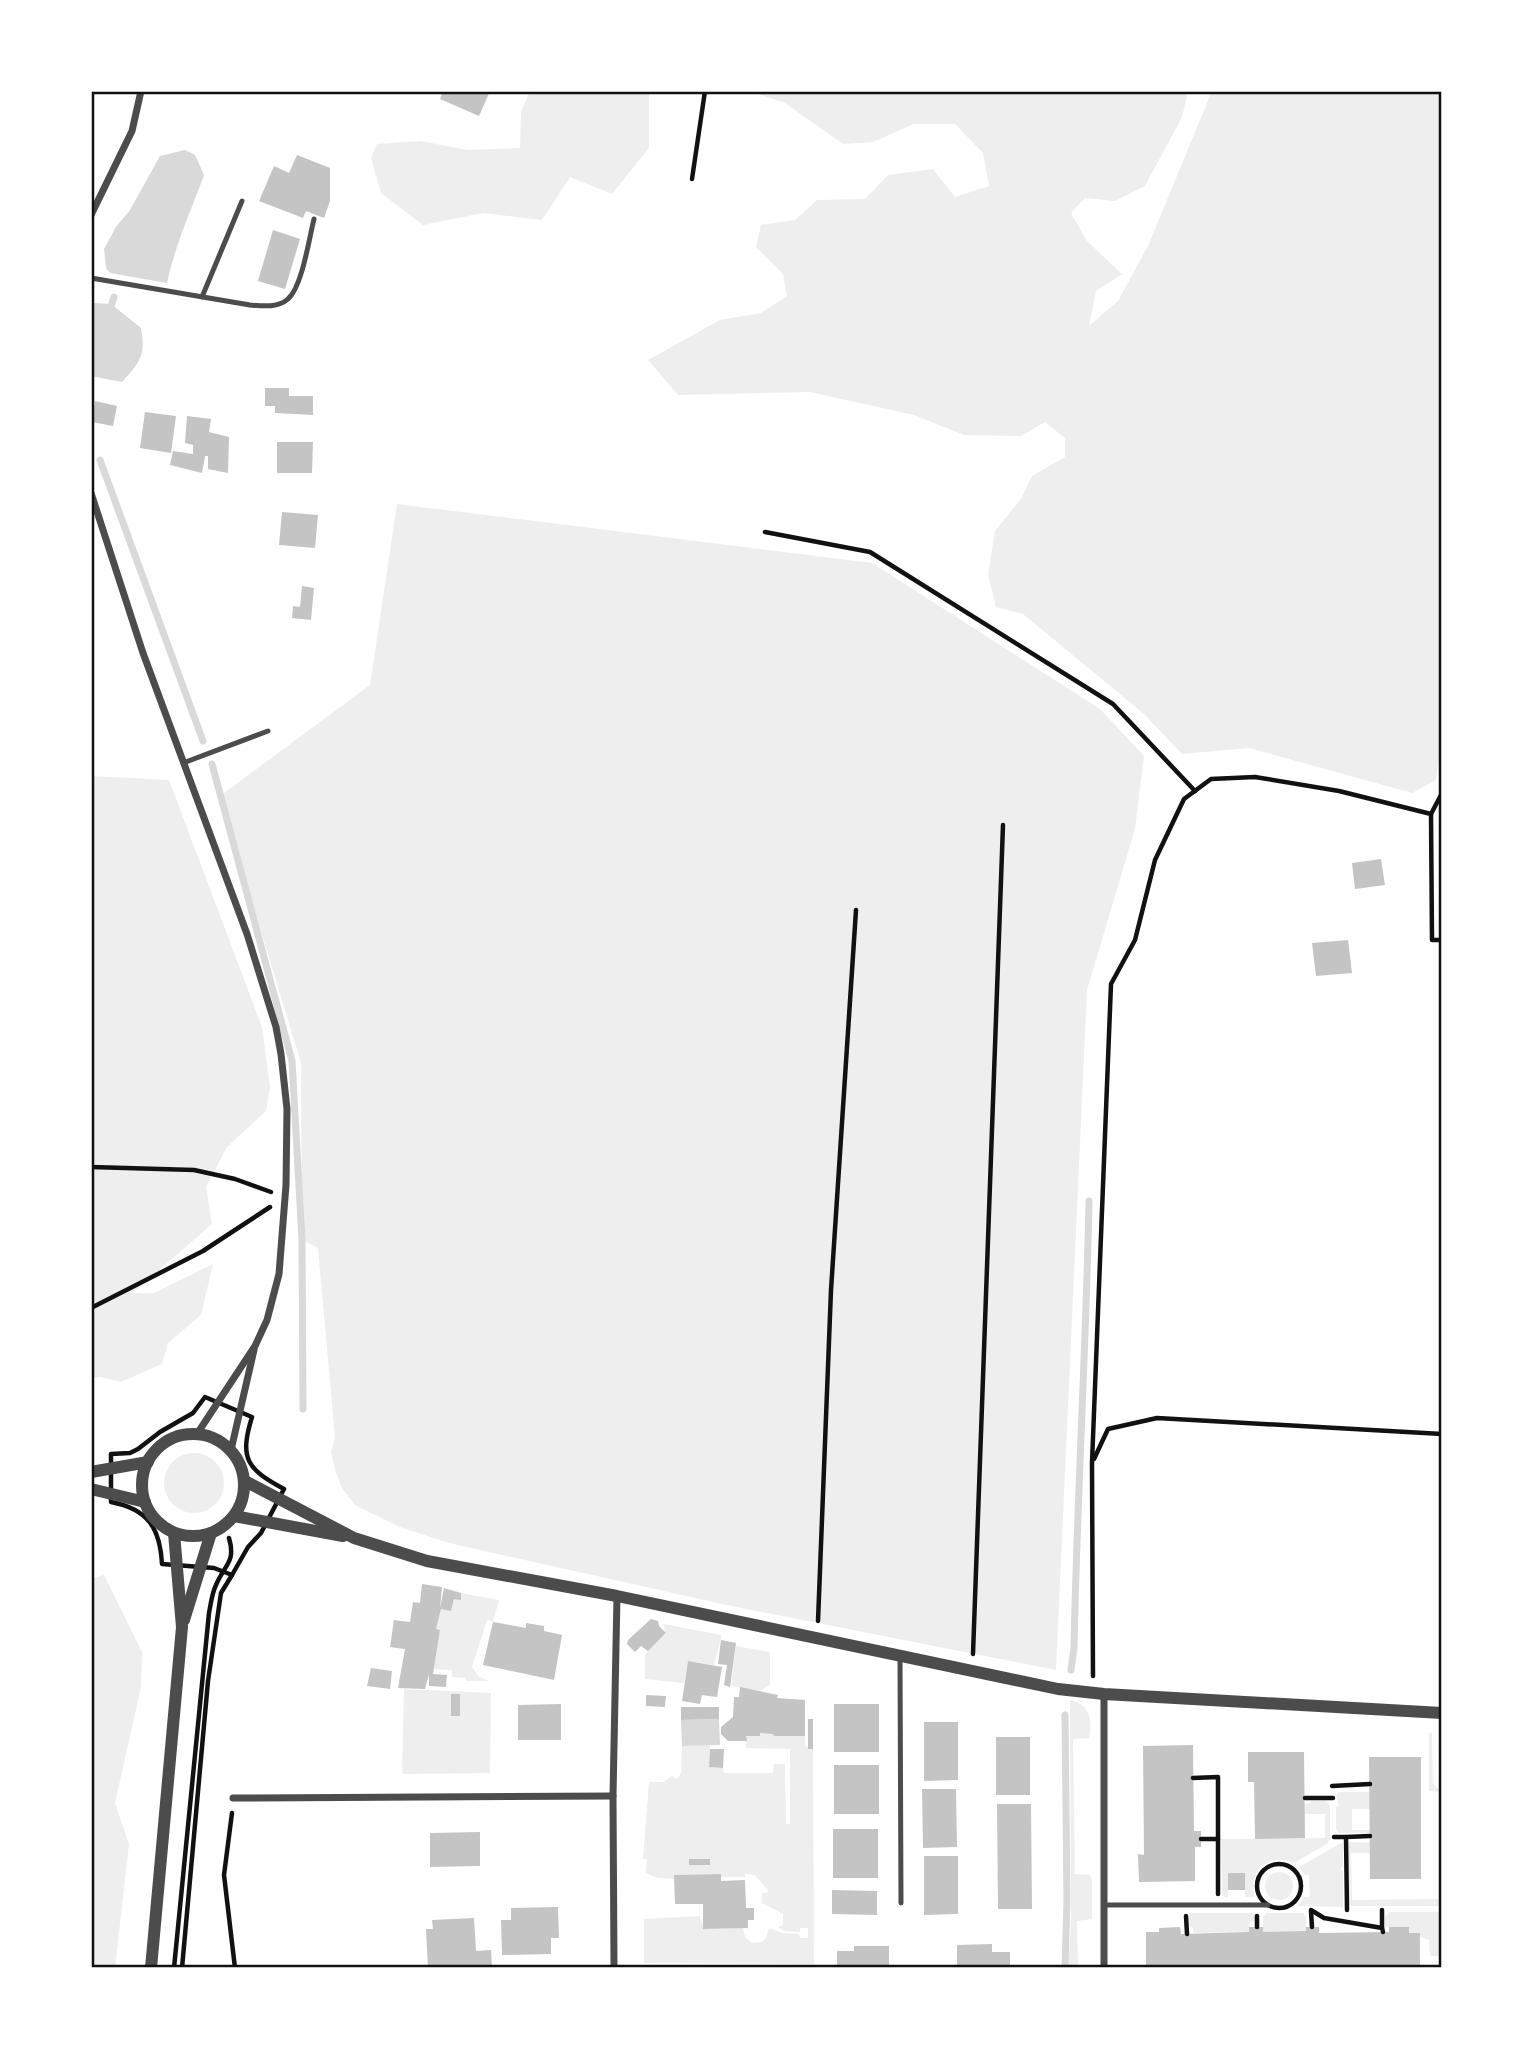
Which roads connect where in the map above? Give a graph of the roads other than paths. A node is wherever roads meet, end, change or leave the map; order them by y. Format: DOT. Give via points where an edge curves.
graph roads {
  1 [pos="141,91"];
  2 [pos="242,201"];
  3 [pos="91,215"];
  4 [pos="314,219"];
  5 [pos="91,278"];
  6 [pos="202,297"];
  7 [pos="91,493"];
  8 [pos="268,731"];
  9 [pos="183,763"];
  10 [pos="254,1346"];
  11 [pos="197,1433"];
  12 [pos="231,1450"];
  13 [pos="148,1462"];
  14 [pos="91,1472"];
  15 [pos="245,1481"];
  16 [pos="91,1489"];
  17 [pos="145,1502"];
  18 [pos="231,1520"];
  19 [pos="174,1532"];
  20 [pos="211,1533"];
  21 [pos="355,1538"];
  22 [pos="617,1596"];
  23 [pos="182,1627"];
  24 [pos="900,1657"];
  25 [pos="1099,1694"];
  26 [pos="1442,1713"];
  27 [pos="613,1796"];
  28 [pos="233,1798"];
  29 [pos="901,1903"];
  30 [pos="1104,1905"];
  31 [pos="1268,1905"];
  32 [pos="151,1968"];
  33 [pos="614,1968"];
  34 [pos="1104,1968"];
  1 -- 3 [label="street" via="132,131"];
  2 -- 6 [label="lane"];
  4 -- 6 [label="lane" via="295,289 287,301 250,306"];
  5 -- 6 [label="lane"];
  7 -- 9 [label="street"];
  8 -- 9 [label="lane"];
  9 -- 10 [label="street" via="247,934 281,1054 287,1109 279,1274 267,1320"];
  10 -- 11 [label="street"];
  10 -- 12 [label="street"];
  11 -- 12 [label="street"];
  11 -- 13 [label="street" via="162,1443"];
  12 -- 15 [label="street"];
  13 -- 14 [label="street"];
  13 -- 17 [label="street" via="142,1487"];
  15 -- 18 [label="street" via="244,1496"];
  15 -- 21 [label="street"];
  16 -- 17 [label="street"];
  17 -- 19 [label="street" via="152,1515"];
  18 -- 20 [label="street"];
  18 -- 21 [label="street"];
  19 -- 20 [label="street" via="189,1536"];
  19 -- 23 [label="street"];
  20 -- 23 [label="street"];
  21 -- 22 [label="street" via="427,1561"];
  22 -- 24 [label="street"];
  22 -- 27 [label="street"];
  23 -- 32 [label="street"];
  24 -- 25 [label="street"];
  24 -- 29 [label="lane"];
  25 -- 26 [label="street"];
  25 -- 30 [label="street"];
  27 -- 28 [label="street"];
  27 -- 33 [label="street"];
  30 -- 31 [label="lane"];
  30 -- 34 [label="street"];
}
